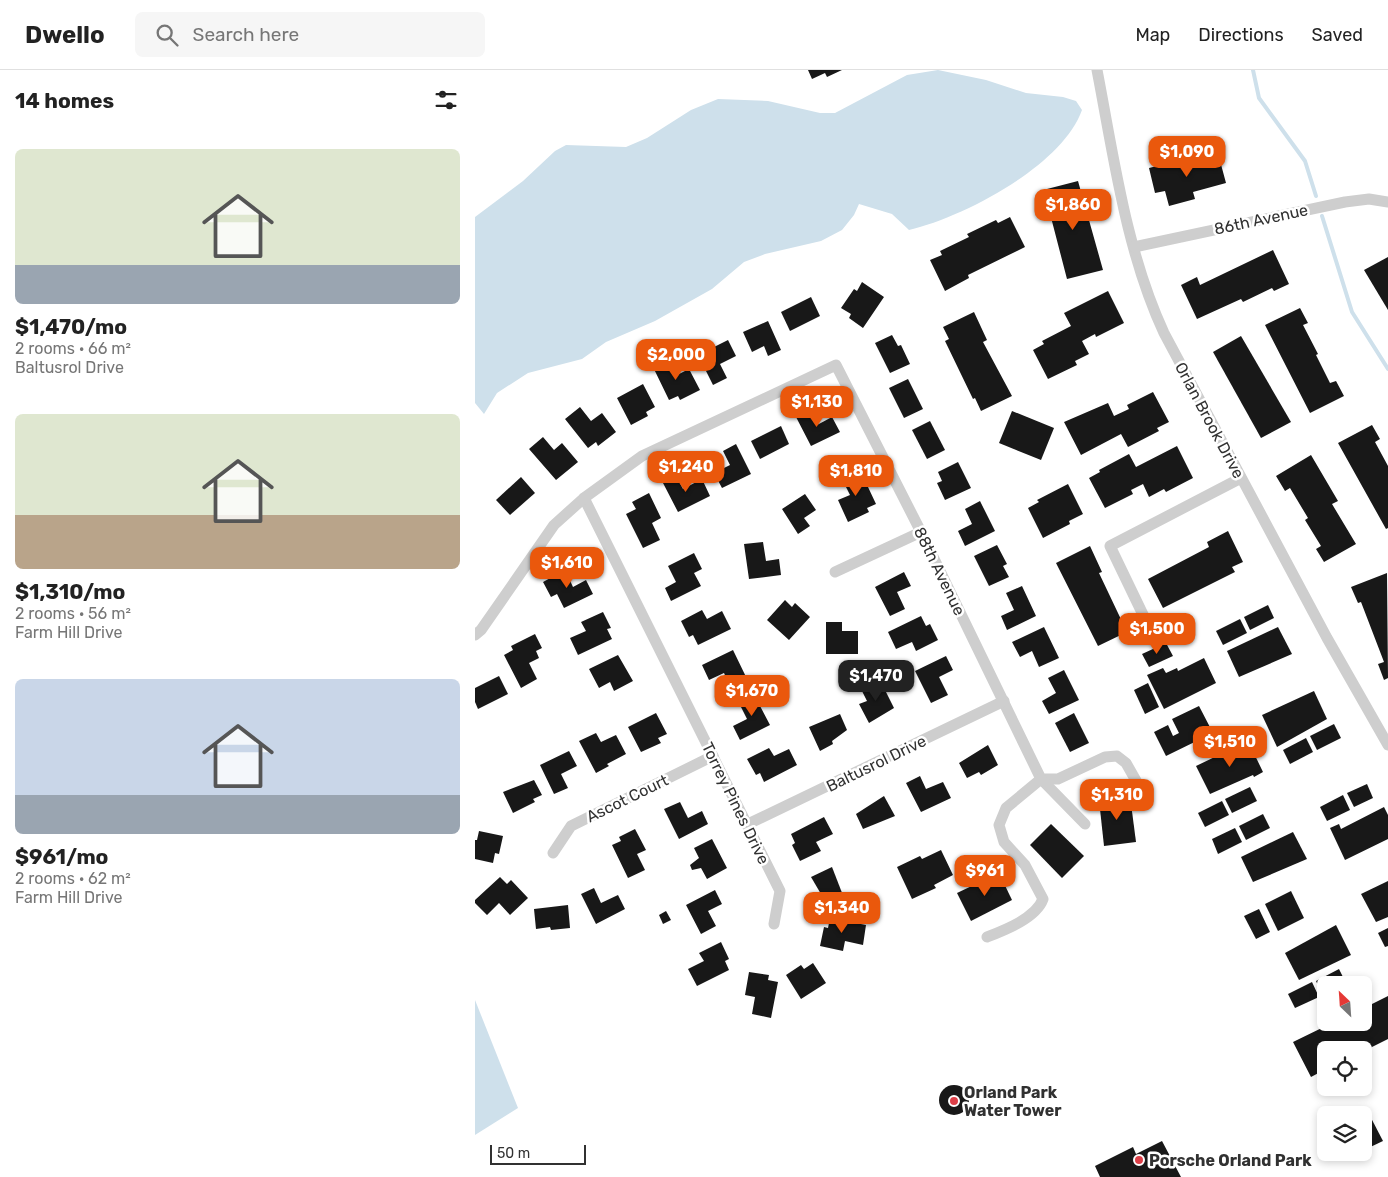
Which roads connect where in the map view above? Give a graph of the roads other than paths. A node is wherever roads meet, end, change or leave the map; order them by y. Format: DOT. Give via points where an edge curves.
graph roads {
  1 [pos="1097,70"];
  2 [pos="1388,202"];
  3 [pos="1134,247"];
  4 [pos="1241,478"];
  5 [pos="584,498"];
  6 [pos="921,532"];
  7 [pos="835,572"];
  8 [pos="1148,625"];
  9 [pos="475,635"];
  10 [pos="1004,701"];
  11 [pos="1388,745"];
  12 [pos="713,756"];
  13 [pos="1041,779"];
  14 [pos="1147,800"];
  15 [pos="748,824"];
  16 [pos="1085,824"];
  17 [pos="553,854"];
  18 [pos="773,924"];
  19 [pos="987,936"];
  1 -- 3 [label="street, Orlan Brook Drive"];
  2 -- 3 [label="street, 86th Avenue" via="1369,199 1345,202"];
  3 -- 4 [label="street, Orlan Brook Drive" via="1149,301"];
  4 -- 8 [label="street" via="1109,546"];
  4 -- 11 [label="street, Orlan Brook Drive"];
  5 -- 6 [label="street, 88th Avenue" via="642,456 836,365"];
  5 -- 9 [label="street" via="554,525"];
  5 -- 12 [label="street, Torrey Pines Drive"];
  6 -- 7 [label="street"];
  6 -- 10 [label="street, 88th Avenue"];
  10 -- 13 [label="street, 88th Avenue"];
  10 -- 15 [label="street, Baltusrol Drive"];
  12 -- 15 [label="street, Torrey Pines Drive"];
  12 -- 17 [label="street, Ascot Court" via="571,826"];
  13 -- 14 [label="street" via="1057,779 1105,757 1117,756 1125,763"];
  13 -- 16 [label="street, 88th Avenue"];
  13 -- 19 [label="street" via="1006,808 999,825 1004,842 1025,865 1043,898 1040,907 1022,920"];
  15 -- 18 [label="street, Torrey Pines Drive" via="780,891"];
}
